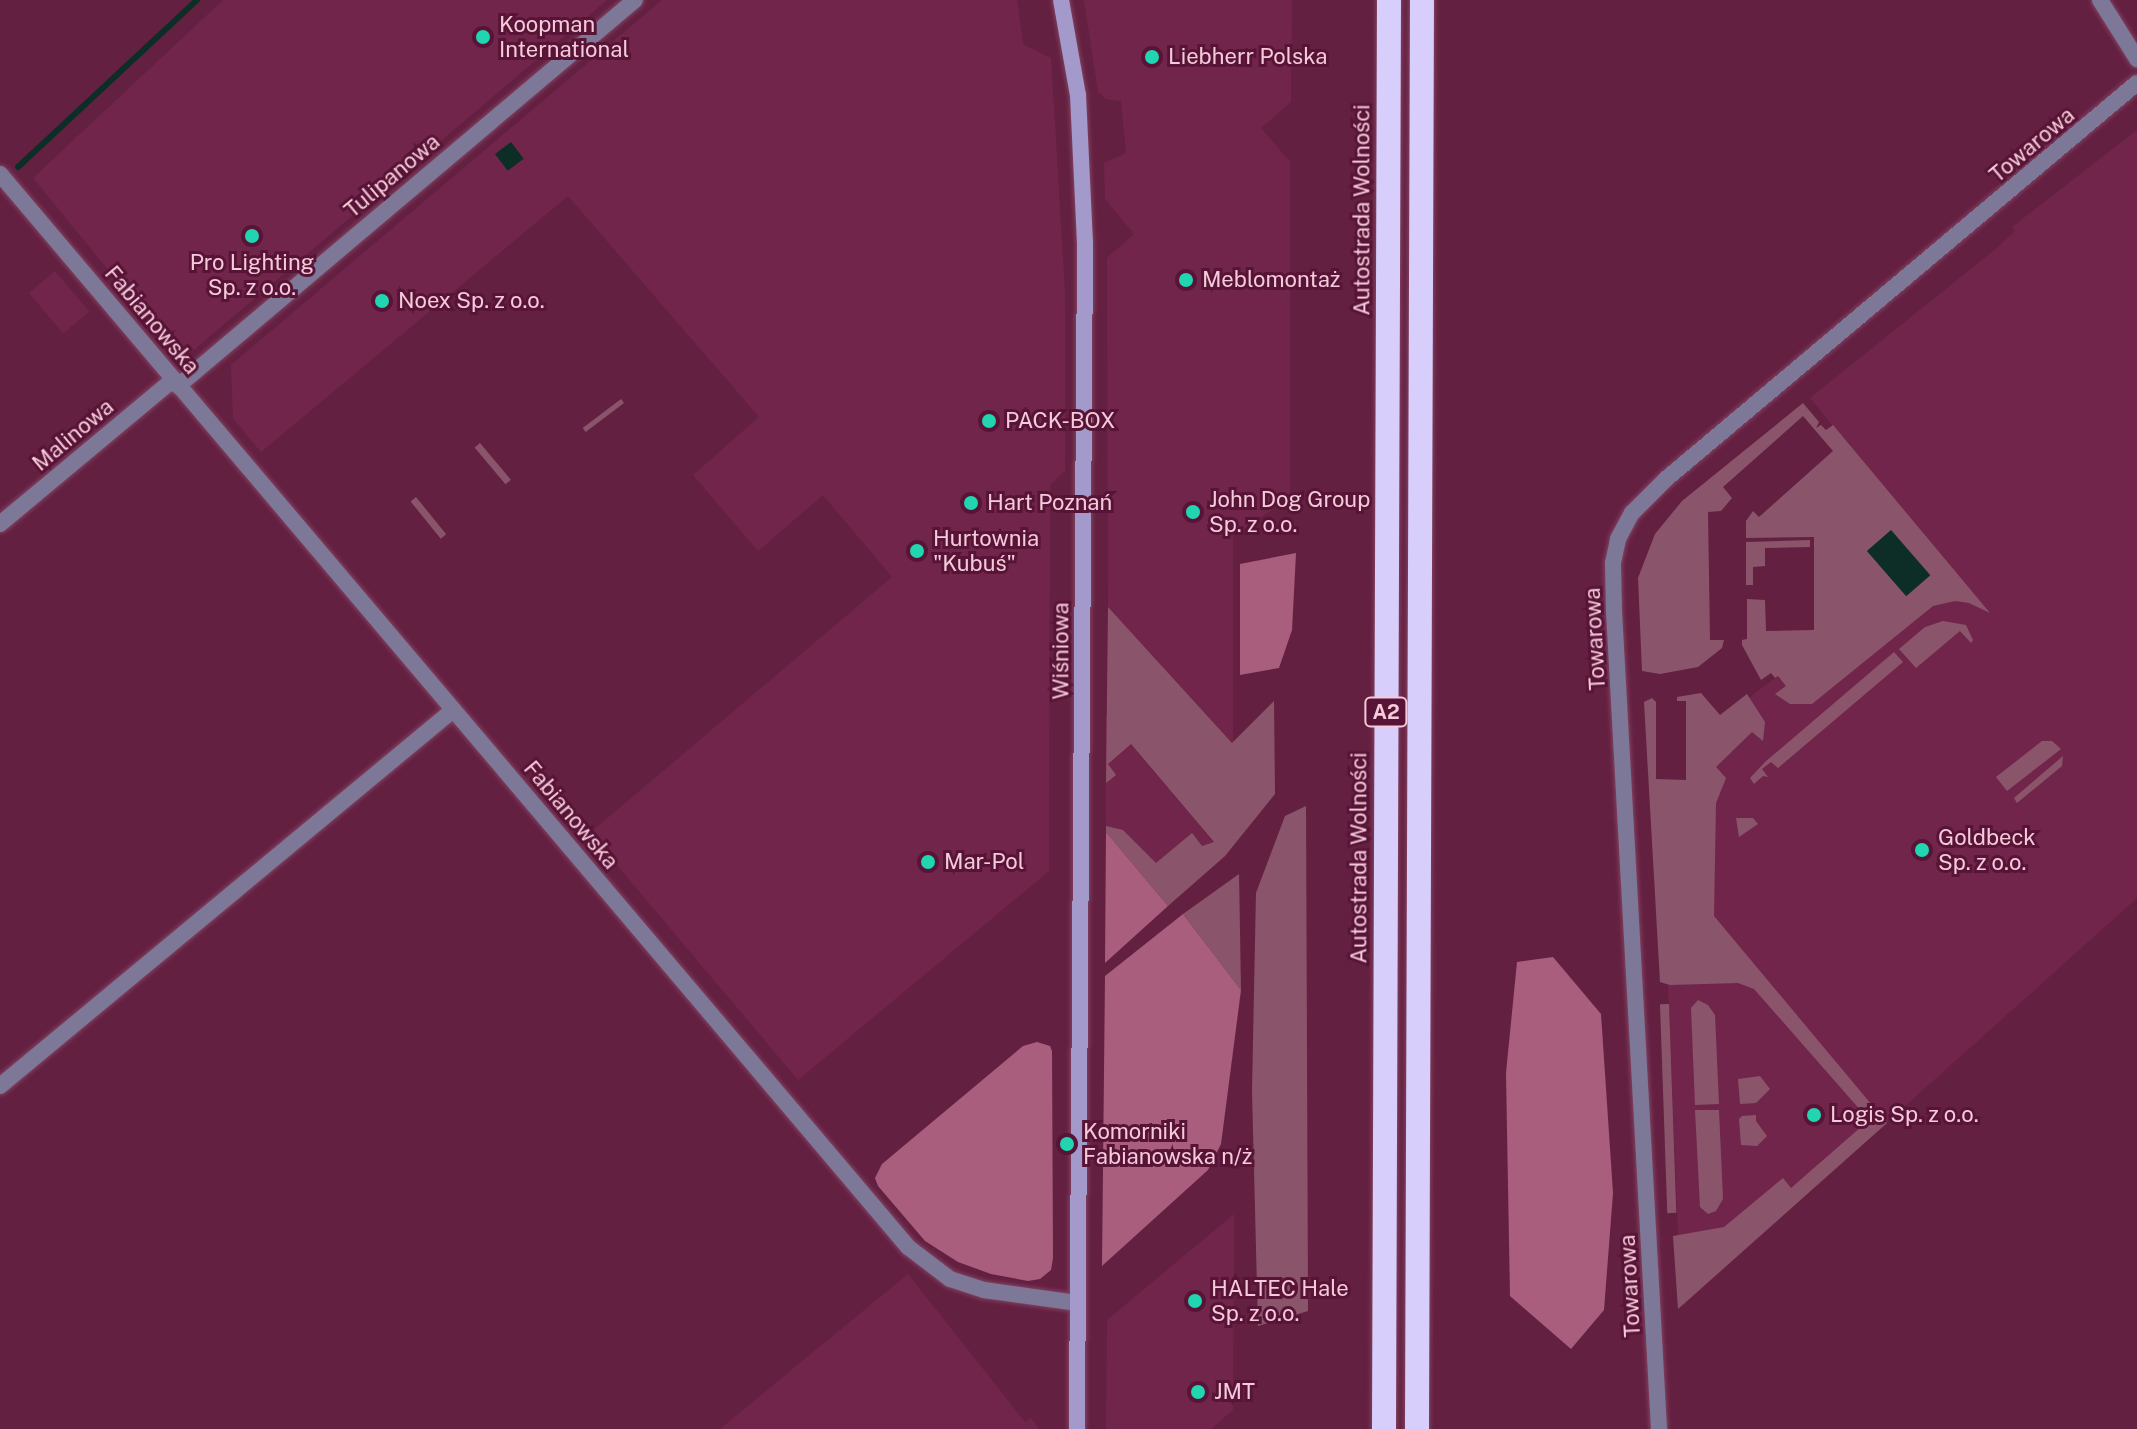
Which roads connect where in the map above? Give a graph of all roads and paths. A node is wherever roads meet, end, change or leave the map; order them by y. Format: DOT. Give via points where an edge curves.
graph roads {
  1 [pos="635,0"];
  2 [pos="1061,0"];
  3 [pos="1389,0"];
  4 [pos="1422,0"];
  5 [pos="2100,0"];
  6 [pos="2137,59"];
  7 [pos="2137,83"];
  8 [pos="0,174"];
  9 [pos="176,383"];
  10 [pos="0,524"];
  11 [pos="453,710"];
  12 [pos="0,1086"];
  13 [pos="1078,1303"];
  14 [pos="1077,1429"];
  15 [pos="1384,1429"];
  16 [pos="1417,1429"];
  17 [pos="1659,1429"];
  1 -- 9 [label="street, Tulipanowa"];
  2 -- 13 [label="street, Wiśniowa" via="1078,95 1085,243"];
  3 -- 15 [label="highway, Autostrada Wolności / A2"];
  4 -- 16 [label="highway, A2"];
  5 -- 6 [label="street"];
  7 -- 17 [label="street, Towarowa" via="1666,479 1632,513 1618,539 1614,612"];
  8 -- 9 [label="street, Fabianowska"];
  9 -- 10 [label="street, Malinowa"];
  9 -- 11 [label="street, Fabianowska"];
  11 -- 12 [label="street"];
  11 -- 13 [label="street, Fabianowska" via="908,1247 950,1279 984,1290"];
  13 -- 14 [label="street"];
}
